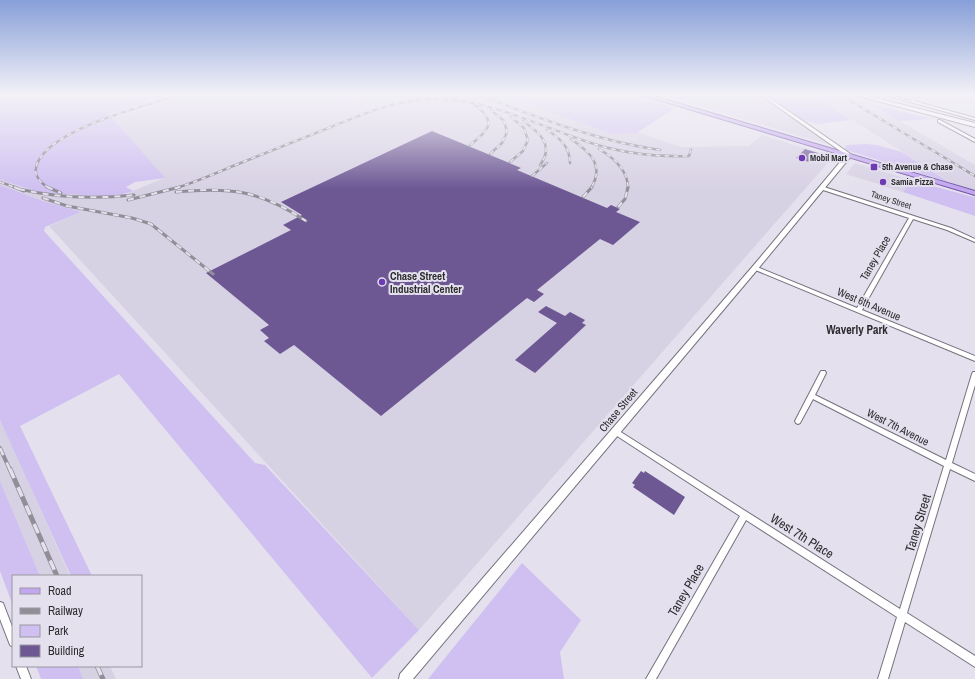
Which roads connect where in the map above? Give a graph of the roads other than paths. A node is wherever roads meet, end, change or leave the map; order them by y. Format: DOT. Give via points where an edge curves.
graph roads {
  1 [pos="752,126"];
  2 [pos="807,126"];
  3 [pos="947,126"];
  4 [pos="975,141"];
  5 [pos="849,155"];
  6 [pos="822,188"];
  7 [pos="975,193"];
  8 [pos="912,217"];
  9 [pos="975,241"];
  10 [pos="755,268"];
  11 [pos="858,311"];
  12 [pos="975,359"];
  13 [pos="823,373"];
  14 [pos="975,374"];
  15 [pos="812,396"];
  16 [pos="798,421"];
  17 [pos="616,432"];
  18 [pos="948,464"];
  19 [pos="975,478"];
  20 [pos="745,515"];
  21 [pos="0,606"];
  22 [pos="902,615"];
  23 [pos="12,639"];
  24 [pos="975,662"];
  25 [pos="22,667"];
  26 [pos="26,679"];
  27 [pos="405,679"];
  28 [pos="651,679"];
  29 [pos="883,679"];
  1 -- 5 [label="main road"];
  2 -- 5 [label="street"];
  3 -- 4 [label="street"];
  5 -- 6 [label="street, Chase Street"];
  5 -- 7 [label="main road"];
  6 -- 8 [label="street, Taney Street"];
  6 -- 10 [label="street, Chase Street"];
  8 -- 9 [label="street, Taney Street"];
  8 -- 11 [label="street, Taney Place"];
  10 -- 11 [label="street, West 6th Avenue"];
  10 -- 17 [label="street, Chase Street"];
  11 -- 12 [label="street, West 6th Avenue"];
  13 -- 15 [label="street"];
  14 -- 18 [label="street, Taney Street"];
  15 -- 16 [label="street"];
  15 -- 18 [label="street, West 7th Avenue"];
  17 -- 20 [label="street, West 7th Place"];
  17 -- 27 [label="street, Chase Street"];
  18 -- 19 [label="street, West 7th Avenue"];
  18 -- 22 [label="street, Taney Street"];
  20 -- 22 [label="street, West 7th Place"];
  20 -- 28 [label="street, Taney Place"];
  21 -- 23 [label="street"];
  22 -- 24 [label="street, West 7th Place"];
  22 -- 29 [label="street, Taney Street"];
  25 -- 26 [label="street"];
}
